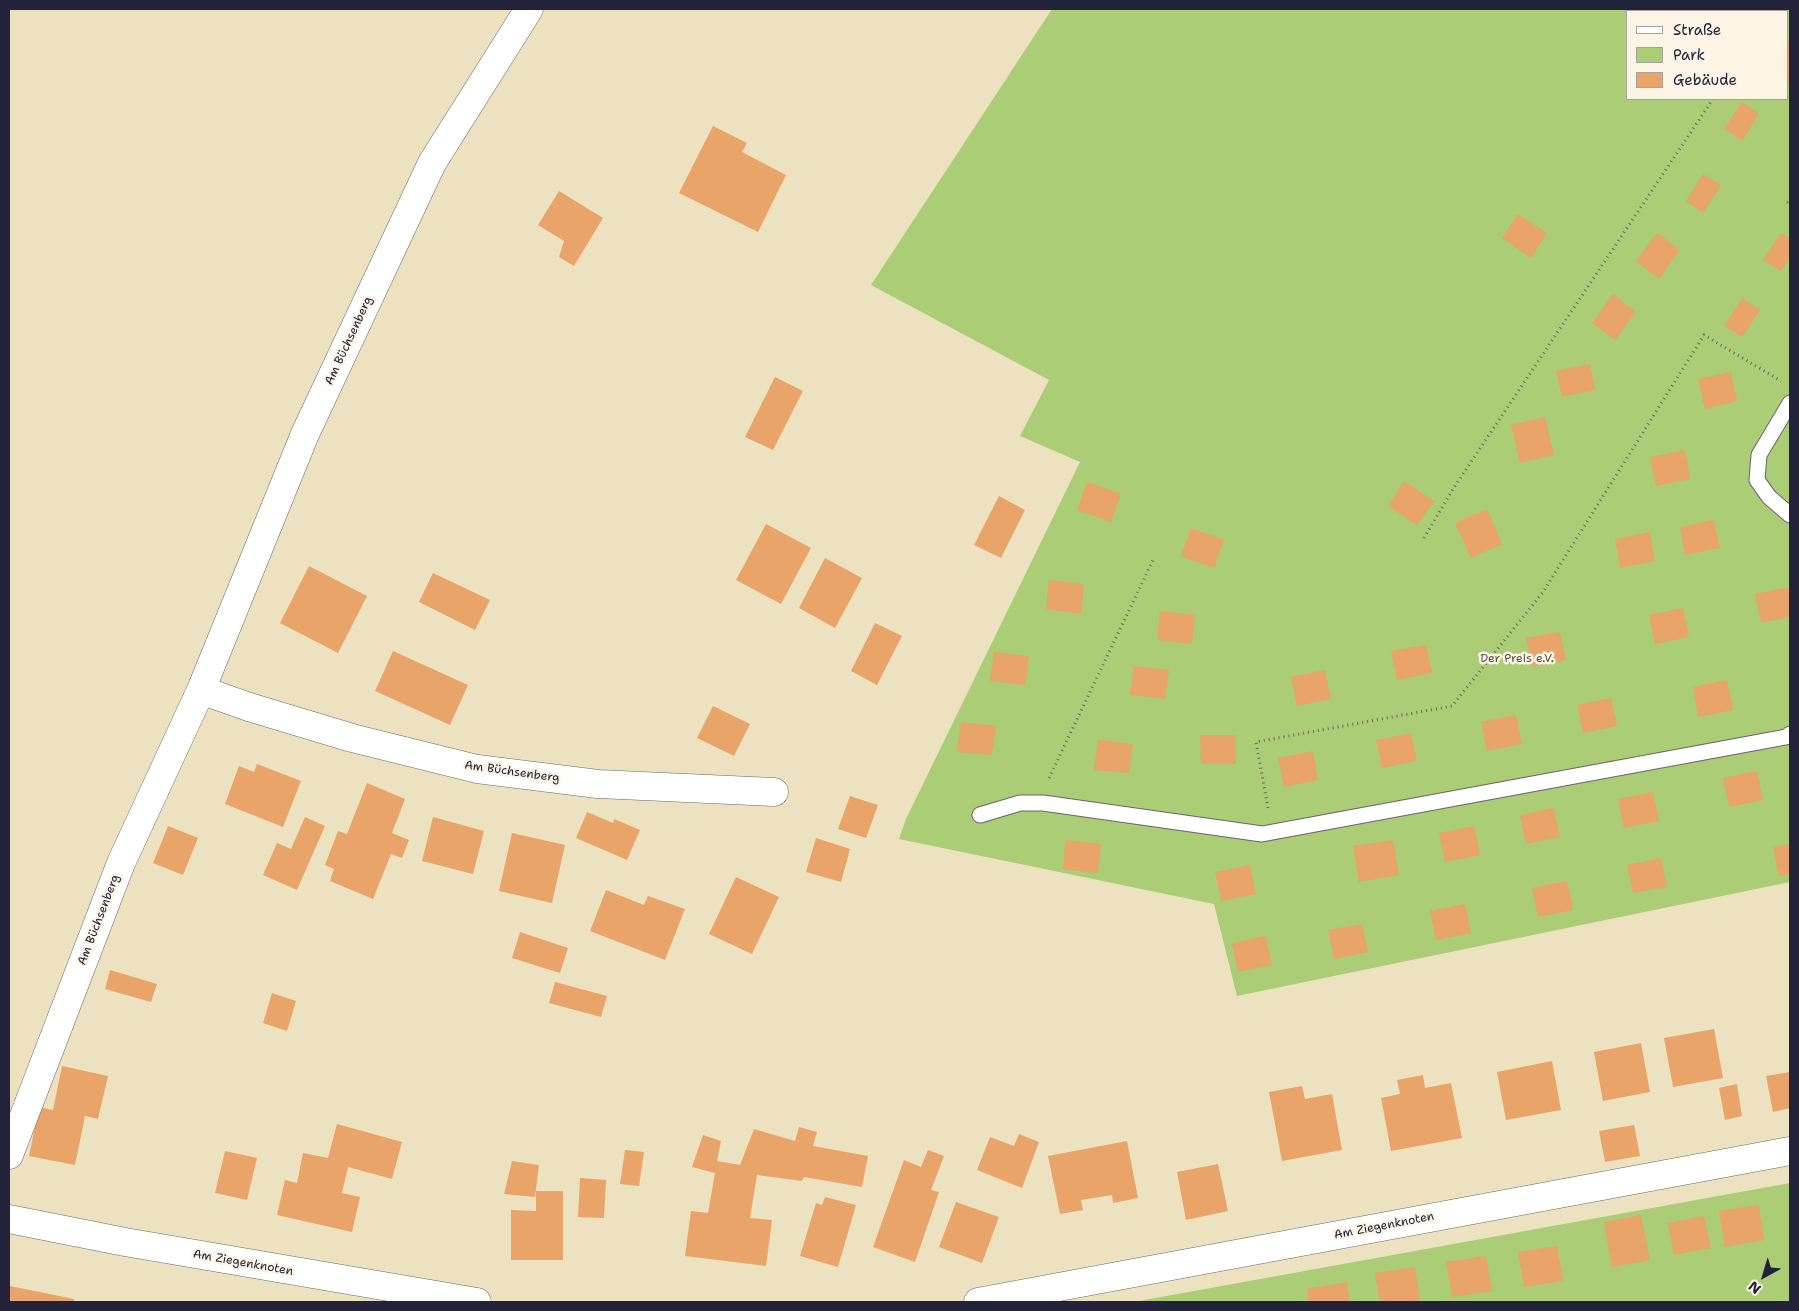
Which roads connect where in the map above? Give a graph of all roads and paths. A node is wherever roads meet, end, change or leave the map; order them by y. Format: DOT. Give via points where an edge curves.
graph roads {
  1 [pos="529,9"];
  2 [pos="1712,100"];
  3 [pos="1782,382"];
  4 [pos="1790,403"];
  5 [pos="1790,515"];
  6 [pos="1424,538"];
  7 [pos="1153,560"];
  8 [pos="201,690"];
  9 [pos="1790,734"];
  10 [pos="774,792"];
  11 [pos="1037,803"];
  12 [pos="980,815"];
  13 [pos="1273,832"];
  14 [pos="1790,1151"];
  15 [pos="9,1155"];
  16 [pos="9,1219"];
  17 [pos="477,1302"];
  18 [pos="978,1302"];
  1 -- 8 [label="street, Am Büchsenberg" via="432,163 305,434"];
  2 -- 6 [label="path" via="1453,489"];
  3 -- 13 [label="path" via="1704,335 1543,592 1452,706 1256,742"];
  4 -- 5 [label="lane" via="1759,454 1757,480 1769,497"];
  7 -- 11 [label="path"];
  8 -- 10 [label="street, Am Büchsenberg" via="352,738 477,769 598,784"];
  8 -- 15 [label="street, Am Büchsenberg" via="121,864"];
  9 -- 13 [label="lane"];
  11 -- 12 [label="lane" via="1020,803"];
  11 -- 13 [label="lane" via="1262,834"];
  14 -- 18 [label="street, Am Ziegenknoten"];
  16 -- 17 [label="street, Am Ziegenknoten"];
}
